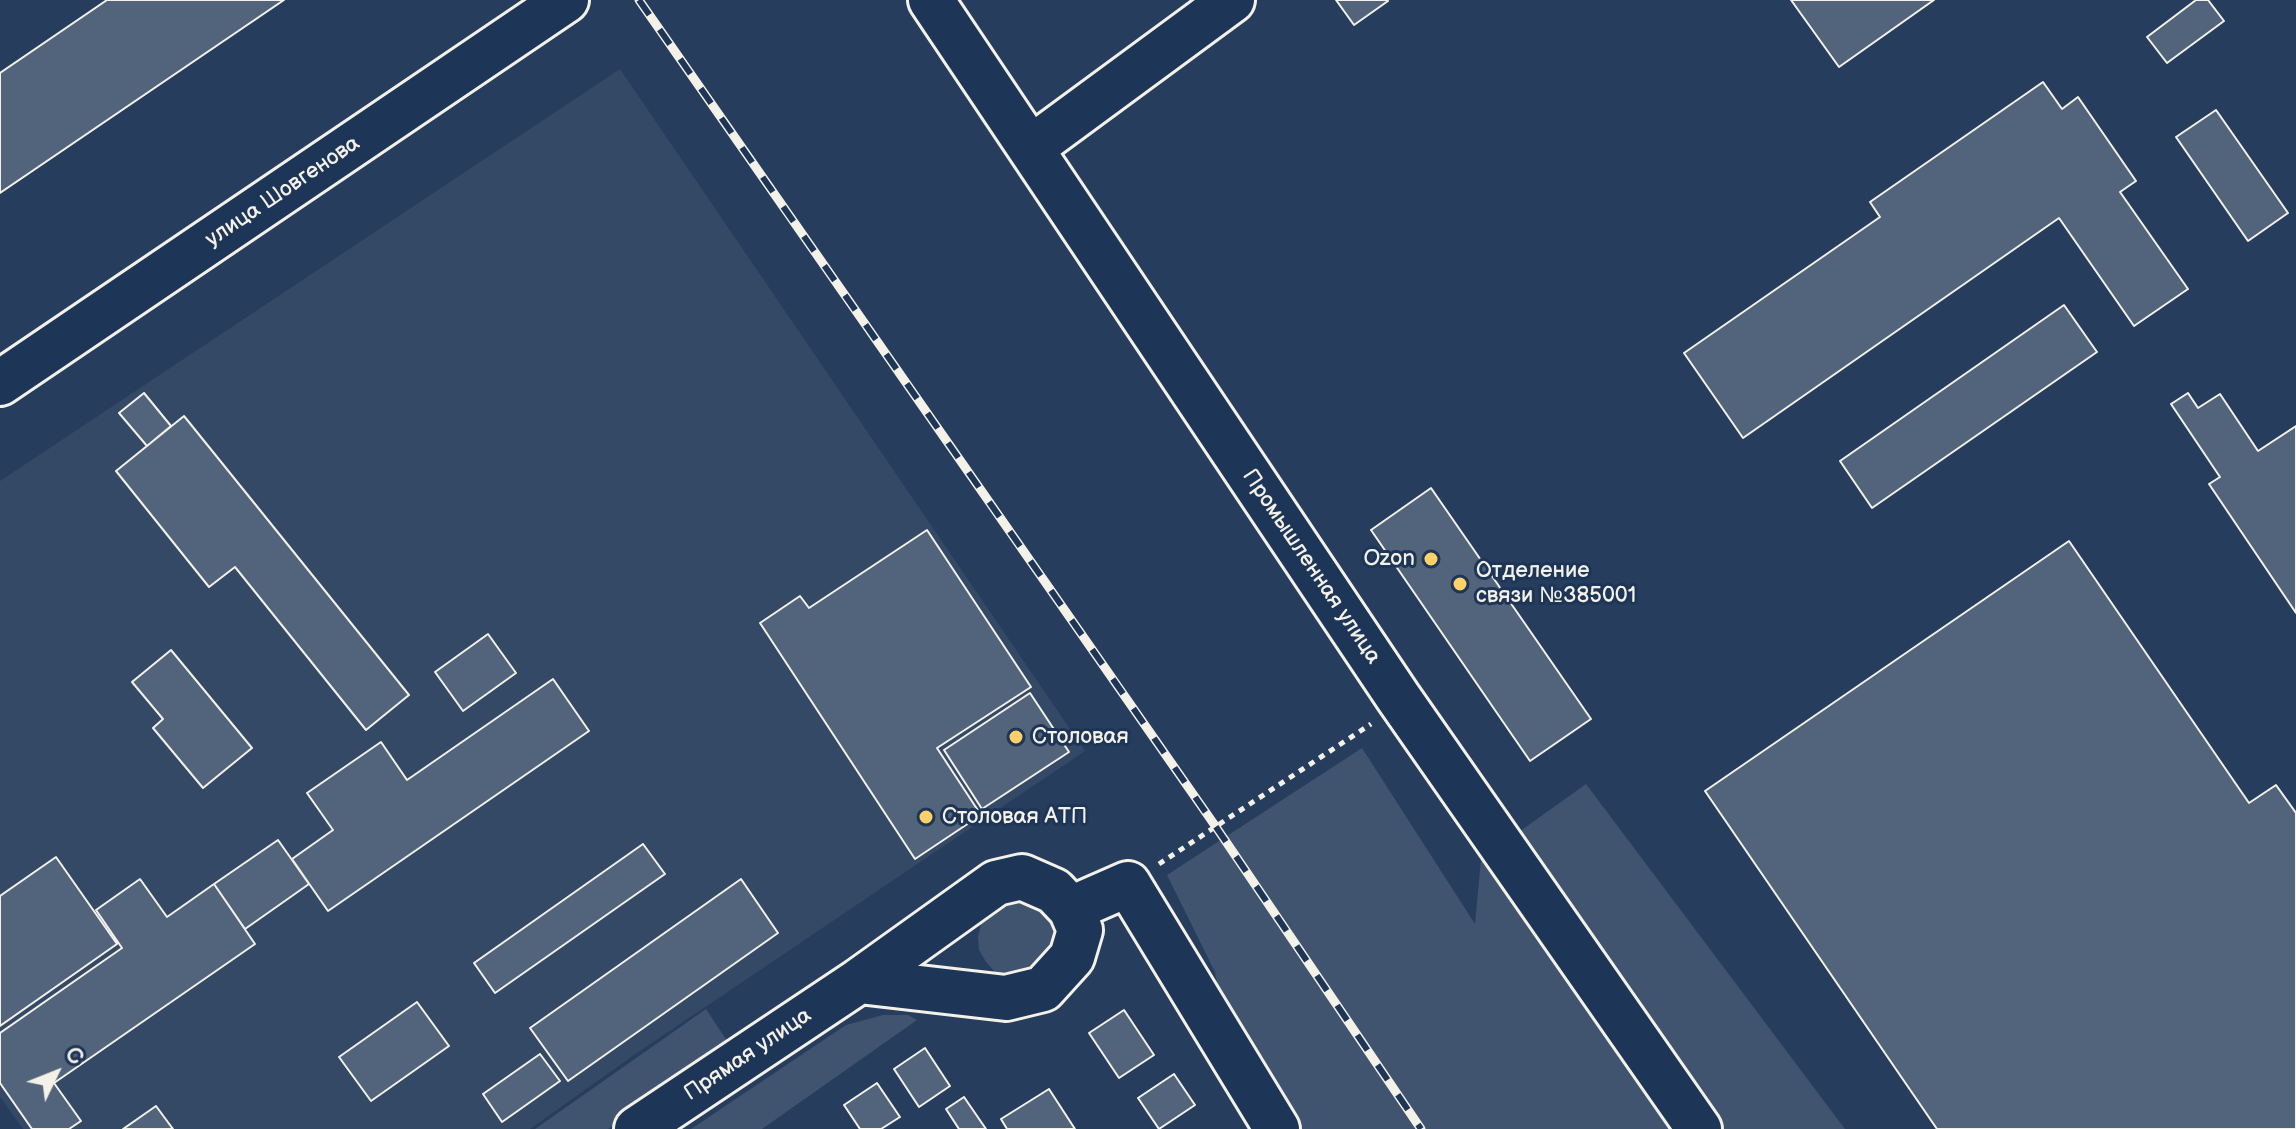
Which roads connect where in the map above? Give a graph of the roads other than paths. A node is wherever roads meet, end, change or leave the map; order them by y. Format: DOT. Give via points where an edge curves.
graph roads {
  1 [pos="566,0"];
  2 [pos="931,0"];
  3 [pos="1232,0"];
  4 [pos="1031,148"];
  5 [pos="0,383"];
  6 [pos="1071,909"];
  7 [pos="859,981"];
  8 [pos="637,1129"];
  9 [pos="1277,1129"];
  10 [pos="1699,1129"];
  1 -- 5 [label="street, улица Шовгенова"];
  2 -- 4 [label="street, Промышленная улица"];
  3 -- 4 [label="street"];
  4 -- 10 [label="street, Промышленная улица" via="1402,703"];
  6 -- 7 [label="street, Прямая улица" via="1054,891 1022,877 996,883"];
  6 -- 7 [label="street" via="1080,930 1072,957 1043,989 1006,998"];
  6 -- 9 [label="street" via="1128,884"];
  7 -- 8 [label="street, Прямая улица"];
}
